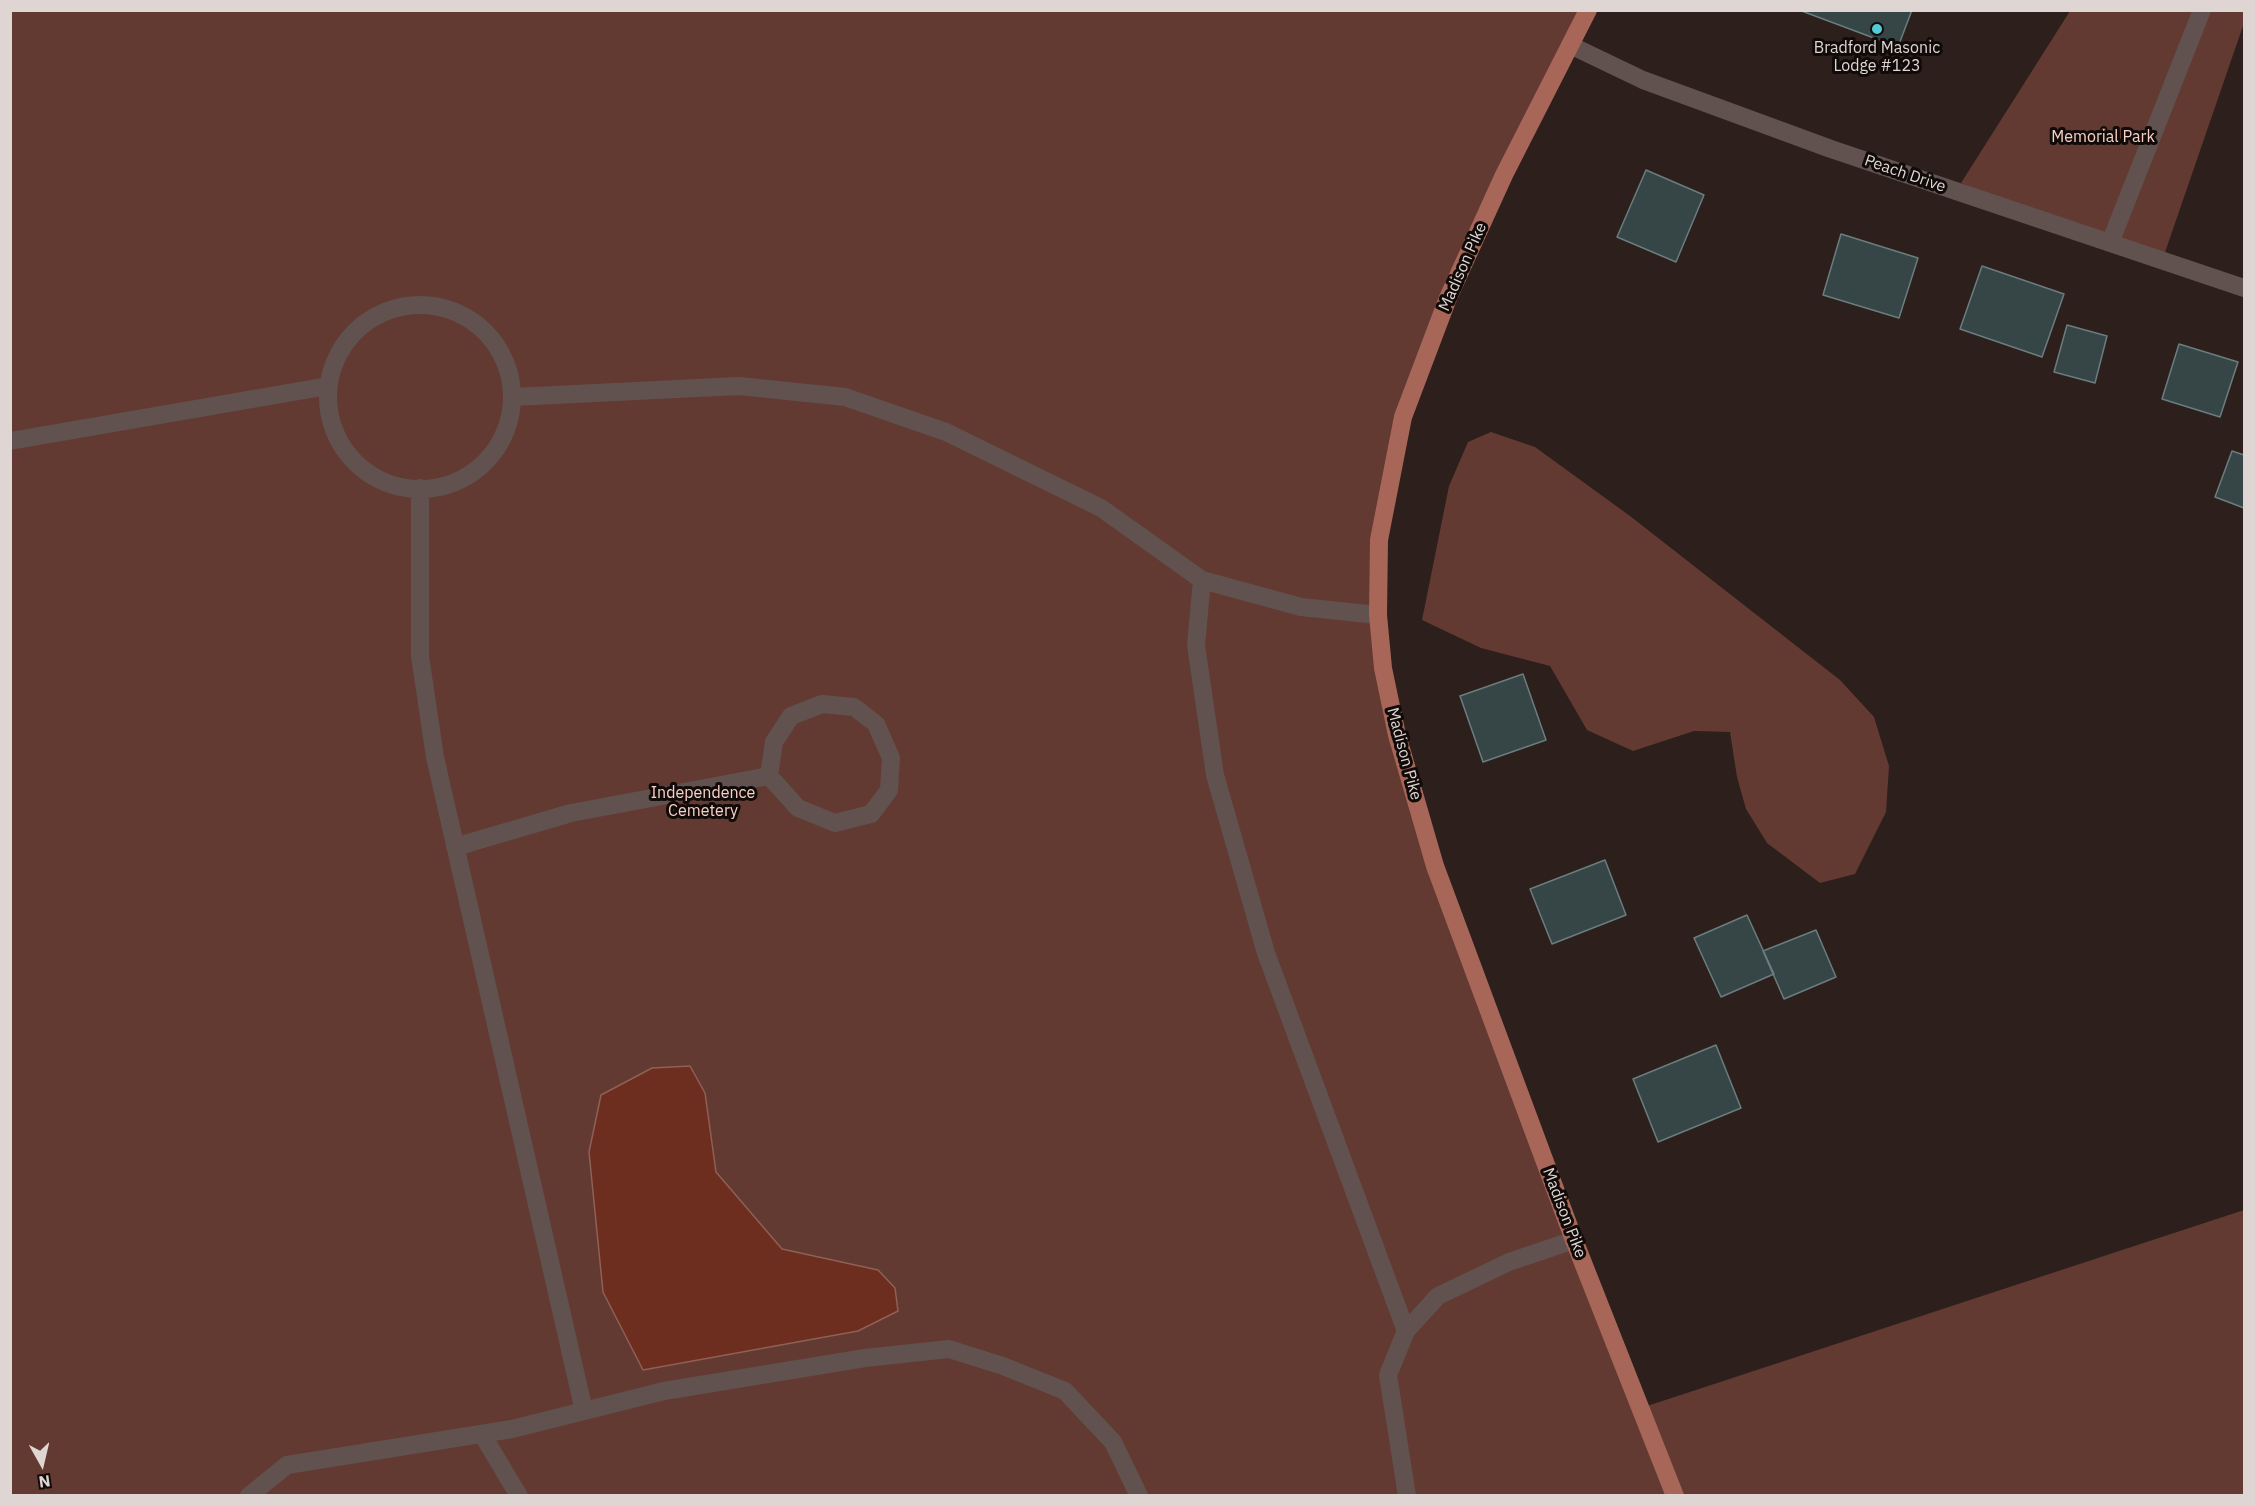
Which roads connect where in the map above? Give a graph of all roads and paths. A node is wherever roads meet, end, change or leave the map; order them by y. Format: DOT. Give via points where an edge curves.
graph roads {
  1 [pos="1588,10"];
  2 [pos="2202,10"];
  3 [pos="1570,45"];
  4 [pos="2110,243"];
  5 [pos="2244,288"];
  6 [pos="328,386"];
  7 [pos="513,398"];
  8 [pos="10,441"];
  9 [pos="420,488"];
  10 [pos="1202,580"];
  11 [pos="1378,615"];
  12 [pos="769,776"];
  13 [pos="455,847"];
  14 [pos="1574,1240"];
  15 [pos="1406,1331"];
  16 [pos="584,1411"];
  17 [pos="482,1434"];
  18 [pos="249,1496"];
  19 [pos="519,1496"];
  20 [pos="1138,1496"];
  21 [pos="1407,1496"];
  22 [pos="1675,1496"];
  1 -- 3 [label="main road, Madison Pike"];
  2 -- 4 [label="street"];
  3 -- 4 [label="street, Peach Drive" via="1643,80 1831,149"];
  3 -- 11 [label="main road, Madison Pike" via="1452,288 1403,417 1379,540"];
  4 -- 5 [label="street, Peach Drive"];
  6 -- 7 [label="street" via="334,362 352,336 370,320 401,307 420,305 452,310 470,319 494,341 508,366"];
  6 -- 8 [label="street"];
  6 -- 9 [label="street" via="330,418 337,439 368,474 397,487"];
  7 -- 9 [label="street" via="507,432 490,459 468,477 437,489"];
  7 -- 10 [label="street" via="739,386 845,396 946,432 1101,508"];
  9 -- 13 [label="street" via="420,656 435,758"];
  10 -- 11 [label="street" via="1301,607"];
  10 -- 15 [label="street" via="1196,645 1215,775 1266,953"];
  11 -- 14 [label="main road, Madison Pike" via="1383,669 1397,735 1435,866"];
  12 -- 12 [label="street" via="798,808 835,823 871,814 889,790 891,758 876,724 854,707 822,704 791,716 774,742"];
  12 -- 13 [label="street" via="571,813"];
  13 -- 16 [label="street"];
  14 -- 15 [label="street" via="1509,1262 1438,1296"];
  14 -- 22 [label="main road, Madison Pike"];
  15 -- 21 [label="street" via="1388,1375"];
  16 -- 17 [label="street"];
  16 -- 20 [label="street" via="664,1390 865,1358 949,1349 1065,1391 1113,1442"];
  17 -- 18 [label="street" via="288,1465"];
  17 -- 19 [label="street"];
}
